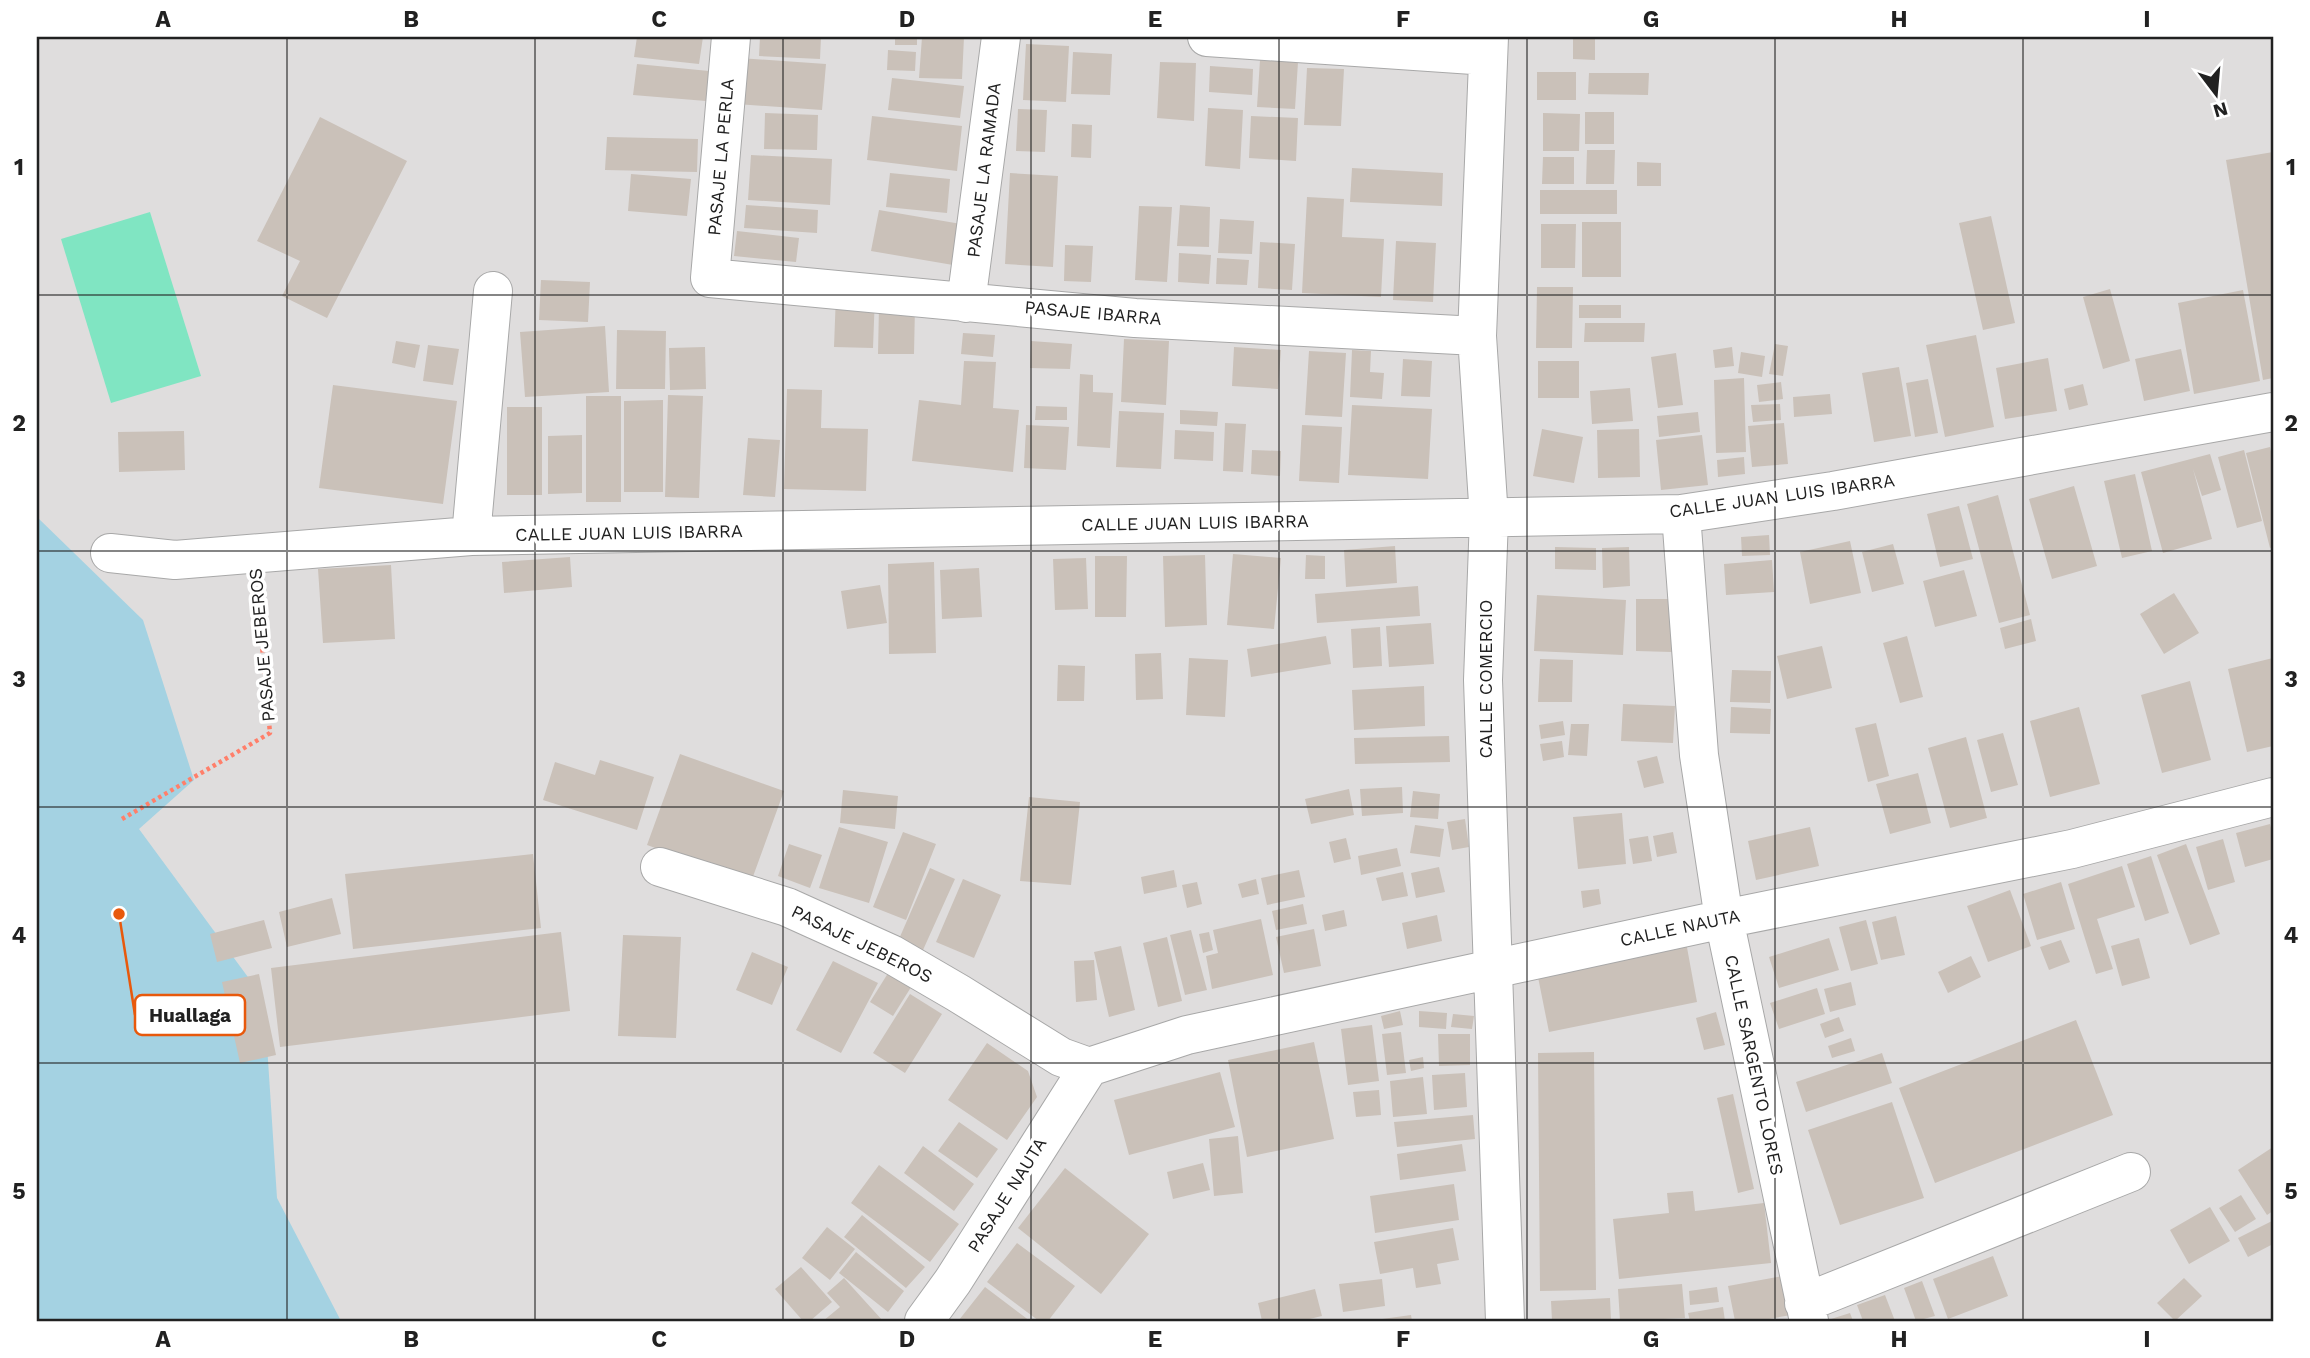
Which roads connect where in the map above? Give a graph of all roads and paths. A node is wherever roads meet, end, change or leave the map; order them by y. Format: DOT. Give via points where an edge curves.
graph roads {
  1 [pos="731,37"];
  2 [pos="1001,37"];
  3 [pos="1207,37"];
  4 [pos="1488,46"];
  5 [pos="710,278"];
  6 [pos="492,291"];
  7 [pos="966,303"];
  8 [pos="1478,336"];
  9 [pos="2273,412"];
  10 [pos="1681,514"];
  11 [pos="1489,518"];
  12 [pos="471,536"];
  13 [pos="110,553"];
  14 [pos="253,553"];
  15 [pos="2273,797"];
  16 [pos="122,819"];
  17 [pos="660,867"];
  18 [pos="1724,919"];
  19 [pos="1494,967"];
  20 [pos="1089,1067"];
  21 [pos="2130,1172"];
  22 [pos="1807,1312"];
  23 [pos="924,1321"];
  24 [pos="1505,1321"];
  1 -- 5 [label="street, PASAJE LA PERLA"];
  2 -- 7 [label="street, PASAJE LA RAMADA"];
  3 -- 4 [label="street"];
  4 -- 8 [label="street, CALLE COMERCIO"];
  5 -- 7 [label="street, PASAJE IBARRA"];
  6 -- 12 [label="street"];
  7 -- 8 [label="street, PASAJE IBARRA"];
  8 -- 11 [label="street, CALLE COMERCIO"];
  9 -- 10 [label="street, CALLE JUAN LUIS IBARRA"];
  10 -- 11 [label="street, CALLE JUAN LUIS IBARRA"];
  10 -- 18 [label="street, CALLE SARGENTO LORES" via="1699,755"];
  11 -- 12 [label="street, CALLE JUAN LUIS IBARRA"];
  11 -- 19 [label="street, CALLE COMERCIO" via="1483,680"];
  12 -- 14 [label="street, CALLE JUAN LUIS IBARRA"];
  13 -- 14 [label="street, CALLE JUAN LUIS IBARRA" via="175,560"];
  14 -- 16 [label="path, PASAJE JEBEROS" via="270,733"];
  15 -- 18 [label="street, CALLE NAUTA" via="2072,849"];
  17 -- 20 [label="street, PASAJE JEBEROS" via="787,907 891,954 1061,1057"];
  18 -- 19 [label="street, CALLE NAUTA"];
  18 -- 22 [label="street, CALLE SARGENTO LORES"];
  19 -- 20 [label="street, CALLE NAUTA" via="1186,1035"];
  19 -- 24 [label="street, CALLE COMERCIO"];
  20 -- 23 [label="street, PASAJE NAUTA"];
  21 -- 22 [label="street"];
}
